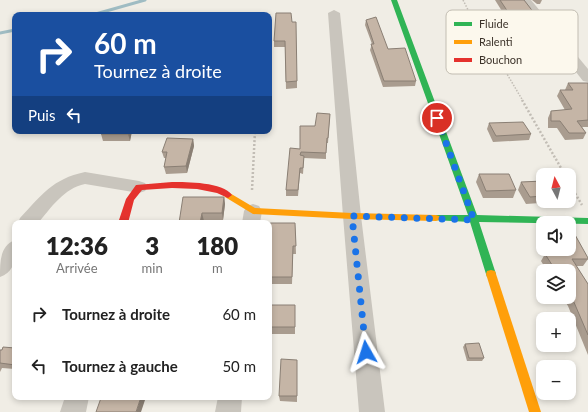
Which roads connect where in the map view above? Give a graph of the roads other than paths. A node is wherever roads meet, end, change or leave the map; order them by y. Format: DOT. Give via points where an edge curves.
graph roads {
  1 [pos="394,0"];
  2 [pos="526,0"];
  3 [pos="534,10"];
  4 [pos="334,13"];
  5 [pos="578,65"];
  6 [pos="588,78"];
  7 [pos="139,187"];
  8 [pos="352,216"];
  9 [pos="252,217"];
  10 [pos="30,220"];
  11 [pos="124,220"];
  12 [pos="474,220"];
  13 [pos="588,221"];
  14 [pos="12,252"];
  15 [pos="0,269"];
  16 [pos="76,400"];
  17 [pos="230,400"];
  18 [pos="73,412"];
  19 [pos="228,412"];
  20 [pos="372,412"];
  21 [pos="535,412"];
  1 -- 12 [label="street"];
  2 -- 3 [label="street"];
  4 -- 8 [label="street"];
  5 -- 6 [label="street"];
  7 -- 9 [label="street" via="174,184 225,193"];
  7 -- 10 [label="street" via="86,178 75,180 54,193"];
  7 -- 11 [label="street" via="130,199"];
  8 -- 9 [label="street"];
  8 -- 12 [label="street"];
  8 -- 20 [label="street"];
  12 -- 13 [label="street"];
  12 -- 21 [label="street"];
  14 -- 15 [label="street"];
  16 -- 18 [label="street"];
  17 -- 19 [label="street"];
}
